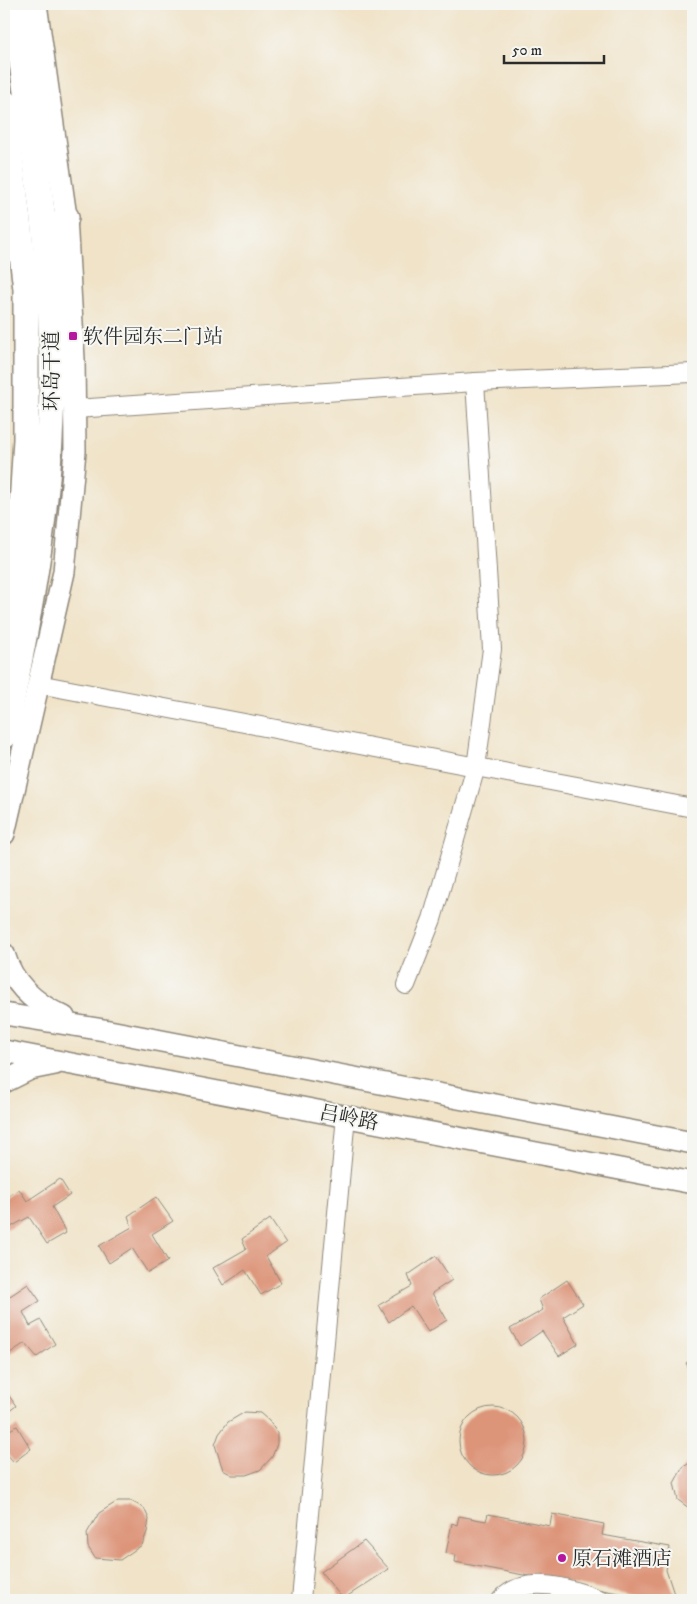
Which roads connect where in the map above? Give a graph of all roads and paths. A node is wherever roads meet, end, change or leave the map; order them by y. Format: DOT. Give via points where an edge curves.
graph roads {
  1 [pos="14,4"];
  2 [pos="36,4"];
  3 [pos="4,102"];
  4 [pos="66,218"];
  5 [pos="4,226"];
  6 [pos="38,285"];
  7 [pos="693,373"];
  8 [pos="476,382"];
  9 [pos="75,409"];
  10 [pos="4,644"];
  11 [pos="38,684"];
  12 [pos="4,736"];
  13 [pos="476,767"];
  14 [pos="693,808"];
  15 [pos="4,834"];
  16 [pos="4,954"];
  17 [pos="406,985"];
  18 [pos="4,1014"];
  19 [pos="104,1030"];
  20 [pos="4,1051"];
  21 [pos="65,1062"];
  22 [pos="4,1082"];
  23 [pos="346,1116"];
  24 [pos="693,1143"];
  25 [pos="693,1183"];
  26 [pos="301,1600"];
  27 [pos="502,1600"];
  28 [pos="601,1600"];
  1 -- 6 [label="highway, 环岛干道"];
  2 -- 4 [label="main road"];
  3 -- 6 [label="highway, 环岛干道"];
  4 -- 6 [label="highway"];
  4 -- 9 [label="main road"];
  5 -- 6 [label="highway"];
  6 -- 10 [label="highway, 环岛干道" via="20,539"];
  6 -- 12 [label="highway, 环岛干道" via="52,358 50,439 40,550"];
  7 -- 8 [label="street"];
  8 -- 9 [label="street"];
  8 -- 13 [label="street" via="492,649"];
  9 -- 11 [label="main road" via="75,450 64,572"];
  11 -- 13 [label="street"];
  11 -- 15 [label="main road"];
  13 -- 14 [label="street"];
  13 -- 17 [label="street" via="432,919"];
  16 -- 19 [label="main road" via="11,972 38,1004 62,1017"];
  18 -- 19 [label="main road, 吕岭路"];
  19 -- 24 [label="main road, 吕岭路"];
  20 -- 21 [label="main road, 吕岭路"];
  21 -- 22 [label="main road" via="30,1069"];
  21 -- 23 [label="main road, 吕岭路"];
  23 -- 25 [label="main road, 吕岭路"];
  23 -- 26 [label="street"];
  27 -- 28 [label="street" via="507,1594 531,1584 556,1586"];
}
